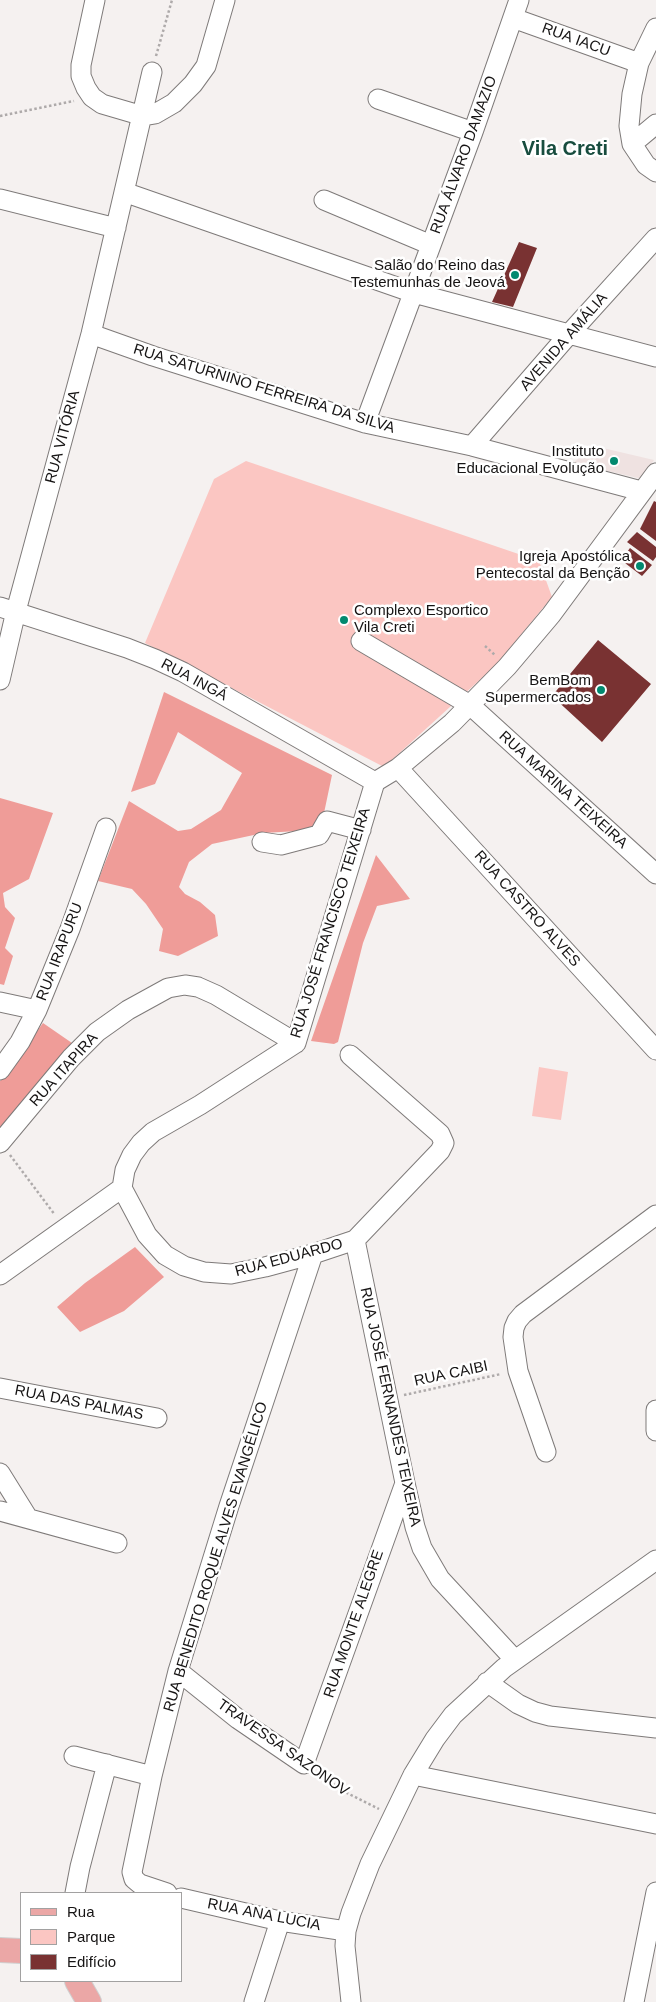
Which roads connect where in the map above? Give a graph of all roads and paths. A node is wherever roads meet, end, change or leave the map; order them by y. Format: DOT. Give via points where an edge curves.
graph roads {
  1 [pos="95,0"];
  2 [pos="172,0"];
  3 [pos="225,0"];
  4 [pos="516,9"];
  5 [pos="656,28"];
  6 [pos="639,63"];
  7 [pos="152,72"];
  8 [pos="92,97"];
  9 [pos="378,99"];
  10 [pos="0,116"];
  11 [pos="142,116"];
  12 [pos="656,124"];
  13 [pos="473,132"];
  14 [pos="632,144"];
  15 [pos="656,172"];
  16 [pos="124,192"];
  17 [pos="0,199"];
  18 [pos="324,200"];
  19 [pos="116,228"];
  20 [pos="656,238"];
  21 [pos="431,244"];
  22 [pos="414,293"];
  23 [pos="570,333"];
  24 [pos="91,334"];
  25 [pos="656,357"];
  26 [pos="365,423"];
  27 [pos="472,446"];
  28 [pos="651,483"];
  29 [pos="8,609"];
  30 [pos="361,641"];
  31 [pos="0,680"];
  32 [pos="470,705"];
  33 [pos="398,768"];
  34 [pos="376,782"];
  35 [pos="106,828"];
  36 [pos="361,830"];
  37 [pos="262,842"];
  38 [pos="656,874"];
  39 [pos="0,1002"];
  40 [pos="37,1010"];
  41 [pos="296,1043"];
  42 [pos="656,1050"];
  43 [pos="350,1055"];
  44 [pos="0,1070"];
  45 [pos="0,1143"];
  46 [pos="122,1188"];
  47 [pos="656,1215"];
  48 [pos="65,1228"];
  49 [pos="355,1240"];
  50 [pos="314,1254"];
  51 [pos="0,1275"];
  52 [pos="518,1371"];
  53 [pos="0,1388"];
  54 [pos="388,1398"];
  55 [pos="656,1410"];
  56 [pos="157,1418"];
  57 [pos="656,1431"];
  58 [pos="546,1452"];
  59 [pos="0,1473"];
  60 [pos="405,1483"];
  61 [pos="0,1511"];
  62 [pos="28,1518"];
  63 [pos="117,1543"];
  64 [pos="656,1560"];
  65 [pos="515,1660"];
  66 [pos="178,1671"];
  67 [pos="487,1682"];
  68 [pos="656,1728"];
  69 [pos="74,1756"];
  70 [pos="107,1764"];
  71 [pos="304,1764"];
  72 [pos="152,1776"];
  73 [pos="413,1776"];
  74 [pos="394,1816"];
  75 [pos="656,1824"];
  76 [pos="75,1892"];
  77 [pos="165,1892"];
  78 [pos="656,1892"];
  79 [pos="182,1898"];
  80 [pos="280,1921"];
  81 [pos="346,1931"];
  82 [pos="0,1950"];
  83 [pos="20,1951"];
  84 [pos="649,1963"];
  85 [pos="78,1982"];
  86 [pos="89,2002"];
  87 [pos="254,2002"];
  88 [pos="351,2002"];
  89 [pos="634,2002"];
  1 -- 8 [label="street" via="81,65 81,76"];
  2 -- 7 [label="path"];
  3 -- 11 [label="street" via="202,72 174,103 155,114"];
  4 -- 6 [label="street, RUA IACU"];
  4 -- 13 [label="street, RUA ÁLVARO DAMAZIO"];
  5 -- 6 [label="street"];
  6 -- 14 [label="street" via="629,126"];
  7 -- 11 [label="street, RUA VITÓRIA"];
  8 -- 10 [label="path"];
  8 -- 11 [label="street" via="102,104"];
  9 -- 13 [label="street"];
  11 -- 16 [label="street, RUA VITÓRIA"];
  12 -- 14 [label="street"];
  13 -- 21 [label="street, RUA ÁLVARO DAMAZIO"];
  14 -- 15 [label="street"];
  16 -- 19 [label="street, RUA VITÓRIA"];
  16 -- 22 [label="street"];
  17 -- 19 [label="street"];
  18 -- 21 [label="street"];
  19 -- 24 [label="street, RUA VITÓRIA"];
  20 -- 23 [label="street, AVENIDA AMÁLIA"];
  21 -- 22 [label="street, RUA ÁLVARO DAMAZIO"];
  22 -- 23 [label="street"];
  22 -- 26 [label="street, RUA ÁLVARO DAMAZIO"];
  23 -- 25 [label="street"];
  23 -- 27 [label="street, AVENIDA AMÁLIA"];
  24 -- 26 [label="street, RUA SATURNINO FERREIRA DA SILVA"];
  24 -- 29 [label="street, RUA VITÓRIA"];
  26 -- 27 [label="street, RUA SATURNINO FERREIRA DA SILVA"];
  27 -- 28 [label="street, RUA SATURNINO FERREIRA DA SILVA"];
  28 -- 32 [label="street" via="551,615 508,667"];
  29 -- 31 [label="street, RUA VITÓRIA"];
  29 -- 34 [label="street, RUA INGÁ" via="127,648 183,672"];
  30 -- 32 [label="street, RUA MARINA TEIXEIRA"];
  32 -- 33 [label="street"];
  32 -- 38 [label="street, RUA MARINA TEIXEIRA"];
  33 -- 34 [label="street"];
  33 -- 42 [label="street, RUA CASTRO ALVES"];
  34 -- 36 [label="street, RUA JOSÉ FRANCISCO TEIXEIRA"];
  35 -- 40 [label="street, RUA IRAPURU"];
  36 -- 37 [label="street" via="327,821 319,835 281,845"];
  36 -- 41 [label="street, RUA JOSÉ FRANCISCO TEIXEIRA"];
  39 -- 40 [label="street"];
  40 -- 44 [label="street, RUA IRAPURU"];
  41 -- 45 [label="street, RUA ITAPIRA" via="216,995 192,986 168,988 97,1032"];
  41 -- 46 [label="street, RUA JOSÉ FRANCISCO TEIXEIRA" via="153,1132 132,1156 125,1170"];
  43 -- 49 [label="street, RUA EDUARDO" via="440,1134 444,1143"];
  45 -- 48 [label="path"];
  46 -- 48 [label="street"];
  46 -- 50 [label="street, RUA EDUARDO" via="147,1235 165,1255 184,1266 204,1272 231,1274"];
  47 -- 52 [label="street" via="523,1314 517,1321 513,1337"];
  48 -- 51 [label="street"];
  49 -- 50 [label="street, RUA EDUARDO"];
  49 -- 54 [label="street, RUA JOSÉ FERNANDES TEIXEIRA"];
  50 -- 66 [label="street, RUA BENEDITO ROQUE ALVES EVANGÉLICO" via="229,1506"];
  52 -- 54 [label="path, RUA CAIBI"];
  52 -- 58 [label="street"];
  53 -- 56 [label="street, RUA DAS PALMAS"];
  54 -- 60 [label="street, RUA JOSÉ FERNANDES TEIXEIRA"];
  55 -- 57 [label="street"];
  59 -- 62 [label="street"];
  60 -- 65 [label="street, RUA JOSÉ FERNANDES TEIXEIRA" via="415,1527 430,1564"];
  60 -- 71 [label="street, RUA MONTE ALEGRE"];
  61 -- 62 [label="street"];
  62 -- 63 [label="street"];
  64 -- 65 [label="street"];
  65 -- 67 [label="street"];
  66 -- 71 [label="street, TRAVESSA SAZONOV" via="238,1719"];
  66 -- 72 [label="street, RUA BENEDITO ROQUE ALVES EVANGÉLICO"];
  67 -- 68 [label="street" via="518,1704 542,1714"];
  67 -- 73 [label="street" via="453,1715"];
  69 -- 70 [label="street"];
  70 -- 72 [label="street"];
  70 -- 76 [label="street"];
  71 -- 74 [label="path, TRAVESSA SAZONOV" via="345,1792"];
  72 -- 77 [label="street, RUA BENEDITO ROQUE ALVES EVANGÉLICO" via="132,1872 140,1884"];
  73 -- 74 [label="street"];
  73 -- 75 [label="street"];
  74 -- 81 [label="street" via="359,1891"];
  78 -- 84 [label="street"];
  79 -- 80 [label="street, RUA ANA LUCIA"];
  80 -- 81 [label="street, RUA ANA LUCIA"];
  80 -- 87 [label="street"];
  81 -- 88 [label="street"];
  82 -- 83 [label="main road"];
  84 -- 89 [label="street"];
  85 -- 86 [label="main road"];
}
